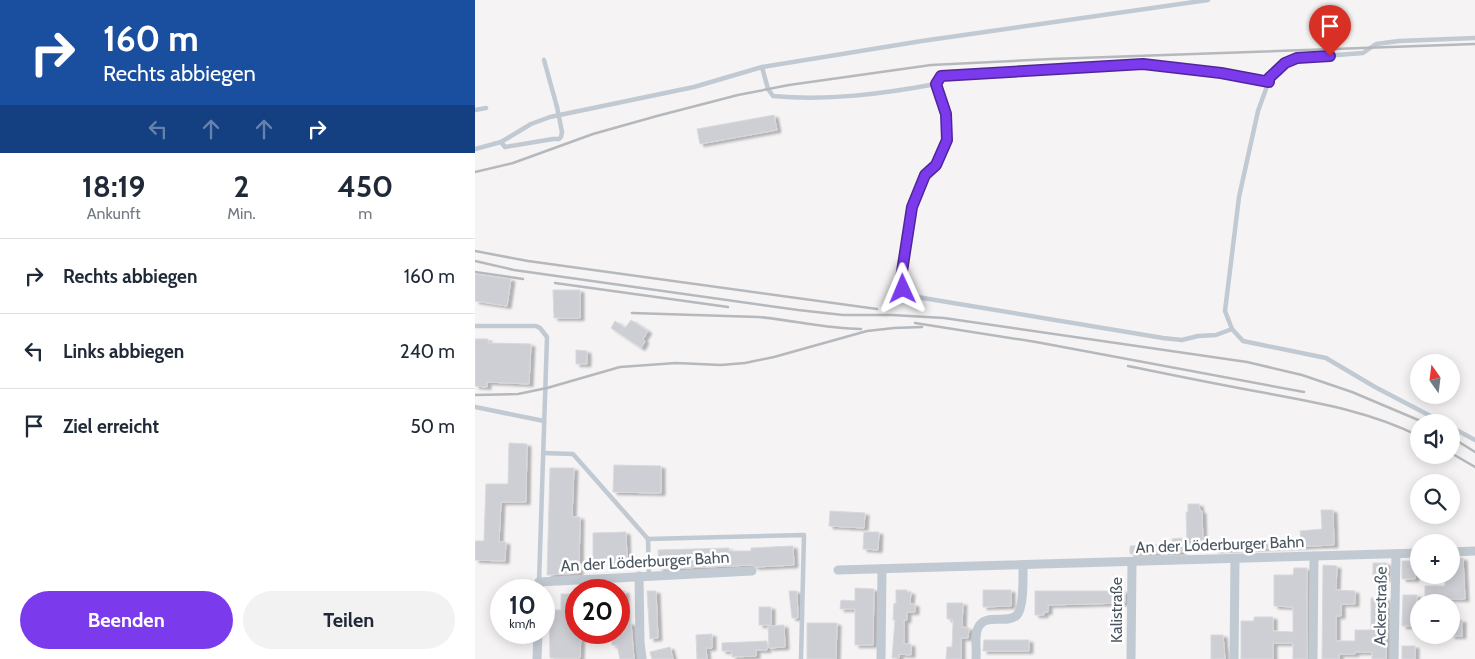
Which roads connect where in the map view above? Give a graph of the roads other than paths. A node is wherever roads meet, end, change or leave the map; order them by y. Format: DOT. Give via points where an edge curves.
graph roads {
  1 [pos="1208,0"];
  2 [pos="1475,38"];
  3 [pos="544,60"];
  4 [pos="762,67"];
  5 [pos="1269,82"];
  6 [pos="936,84"];
  7 [pos="486,108"];
  8 [pos="475,110"];
  9 [pos="501,142"];
  10 [pos="475,149"];
  11 [pos="475,326"];
  12 [pos="1232,328"];
  13 [pos="475,407"];
  14 [pos="1427,414"];
  15 [pos="544,421"];
  16 [pos="1460,432"];
  17 [pos="1475,440"];
  18 [pos="543,453"];
  19 [pos="648,539"];
  20 [pos="1475,551"];
  21 [pos="1460,552"];
  22 [pos="1410,553"];
  23 [pos="1396,554"];
  24 [pos="1314,556"];
  25 [pos="1235,558"];
  26 [pos="1132,562"];
  27 [pos="1023,565"];
  28 [pos="882,569"];
  29 [pos="838,570"];
  30 [pos="752,571"];
  31 [pos="639,576"];
  32 [pos="649,576"];
  33 [pos="539,579"];
  34 [pos="555,584"];
  35 [pos="538,644"];
  36 [pos="537,659"];
  37 [pos="643,659"];
  38 [pos="801,659"];
  39 [pos="881,659"];
  40 [pos="976,659"];
  41 [pos="1131,659"];
  42 [pos="1234,659"];
  43 [pos="1313,659"];
  44 [pos="1394,659"];
  1 -- 4 [label="lane"];
  2 -- 5 [label="lane" via="1399,41 1376,44 1363,53 1297,58 1285,63 1269,78"];
  3 -- 9 [label="lane, bridge" via="557,107 561,137 505,147"];
  4 -- 6 [label="lane" via="773,96 791,98 849,97"];
  4 -- 9 [label="lane" via="694,87 550,117"];
  5 -- 6 [label="lane" via="1143,64 941,76"];
  5 -- 12 [label="lane" via="1258,111 1239,197 1225,311"];
  6 -- 12 [label="lane" via="946,114 947,140 936,165 925,175 912,207 901,278 903,289 917,297 1182,340 1216,335"];
  7 -- 8 [label="lane"];
  9 -- 10 [label="lane"];
  11 -- 15 [label="lane" via="536,326 545,333"];
  12 -- 14 [label="lane" via="1243,341 1326,358"];
  13 -- 15 [label="lane"];
  15 -- 18 [label="lane"];
  16 -- 17 [label="lane"];
  18 -- 19 [label="lane" via="573,454"];
  18 -- 33 [label="lane"];
  19 -- 32 [label="lane"];
  19 -- 38 [label="lane" via="804,535"];
  20 -- 21 [label="street"];
  22 -- 23 [label="street, An der Löderburger Bahn"];
  23 -- 24 [label="street, An der Löderburger Bahn"];
  23 -- 44 [label="street, Ackerstraße"];
  24 -- 25 [label="street, An der Löderburger Bahn"];
  24 -- 43 [label="street"];
  25 -- 26 [label="street, An der Löderburger Bahn"];
  25 -- 42 [label="street"];
  26 -- 27 [label="street, An der Löderburger Bahn"];
  26 -- 41 [label="street, Kalistraße"];
  27 -- 28 [label="street, An der Löderburger Bahn"];
  27 -- 40 [label="street" via="1021,608 1011,619 990,619 981,623 977,628"];
  28 -- 29 [label="street, An der Löderburger Bahn"];
  28 -- 39 [label="street"];
  30 -- 32 [label="street, An der Löderburger Bahn"];
  31 -- 32 [label="street, An der Löderburger Bahn"];
  31 -- 34 [label="street, An der Löderburger Bahn"];
  31 -- 37 [label="street"];
  35 -- 36 [label="street"];
}
